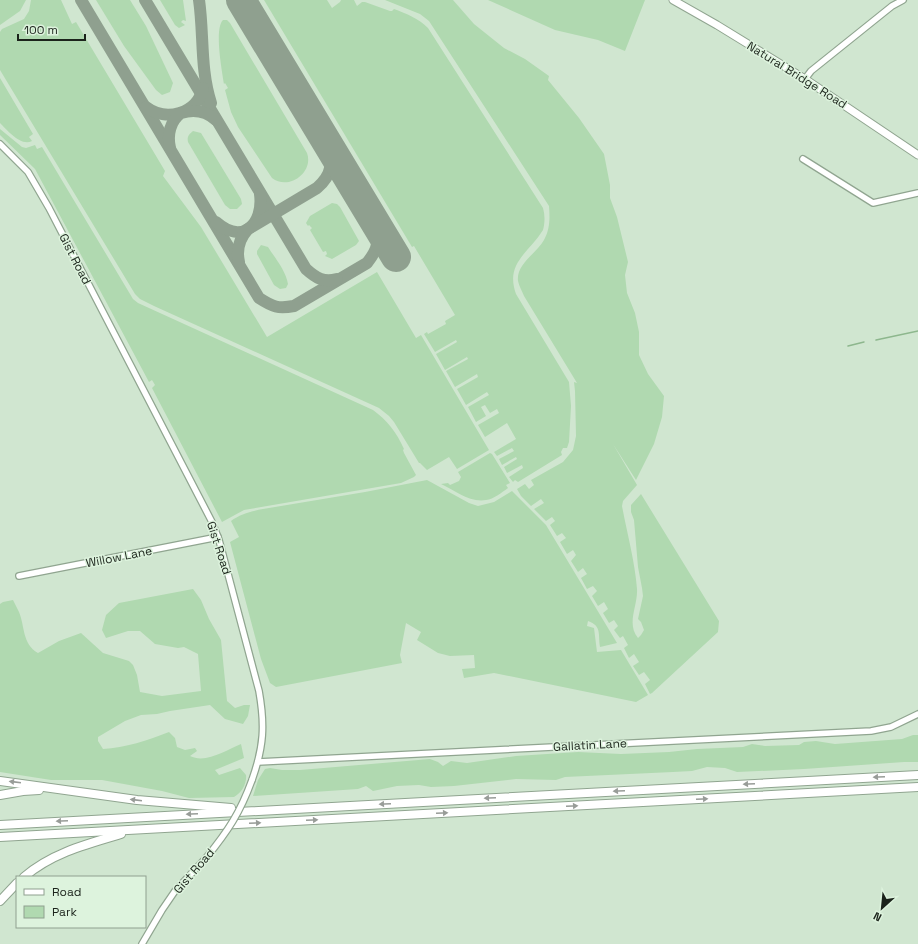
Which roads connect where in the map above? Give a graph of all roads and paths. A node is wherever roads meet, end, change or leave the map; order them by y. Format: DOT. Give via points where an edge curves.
graph roads {
  1 [pos="673,0"];
  2 [pos="903,0"];
  3 [pos="805,79"];
  4 [pos="0,144"];
  5 [pos="918,155"];
  6 [pos="803,159"];
  7 [pos="918,193"];
  8 [pos="218,537"];
  9 [pos="19,576"];
  10 [pos="918,714"];
  11 [pos="258,762"];
  12 [pos="918,775"];
  13 [pos="0,780"];
  14 [pos="918,787"];
  15 [pos="57,790"];
  16 [pos="0,795"];
  17 [pos="259,810"];
  18 [pos="0,825"];
  19 [pos="132,830"];
  20 [pos="0,837"];
  21 [pos="25,876"];
  22 [pos="16,884"];
  23 [pos="0,901"];
  24 [pos="142,944"];
  1 -- 3 [label="main road, Natural Bridge Road"];
  2 -- 3 [label="street" via="810,71"];
  3 -- 5 [label="main road, Natural Bridge Road"];
  4 -- 8 [label="street, Gist Road" via="28,172 49,208"];
  6 -- 7 [label="street" via="873,203"];
  8 -- 9 [label="street, Willow Lane"];
  8 -- 11 [label="street, Gist Road" via="263,714 263,734"];
  10 -- 11 [label="street, Gallatin Lane" via="891,727 871,731"];
  11 -- 24 [label="street, Gist Road, bridge" via="238,814 225,835 175,891"];
  12 -- 17 [label="highway, one-way"];
  15 -- 13 [label="highway, one-way"];
  19 -- 14 [label="highway, one-way"];
  15 -- 16 [label="highway" via="23,790"];
  17 -- 15 [label="highway, one-way" via="154,802"];
  17 -- 18 [label="highway, one-way"];
  19 -- 20 [label="highway"];
  19 -- 21 [label="highway" via="73,849 43,863"];
  22 -- 23 [label="highway"];
}
